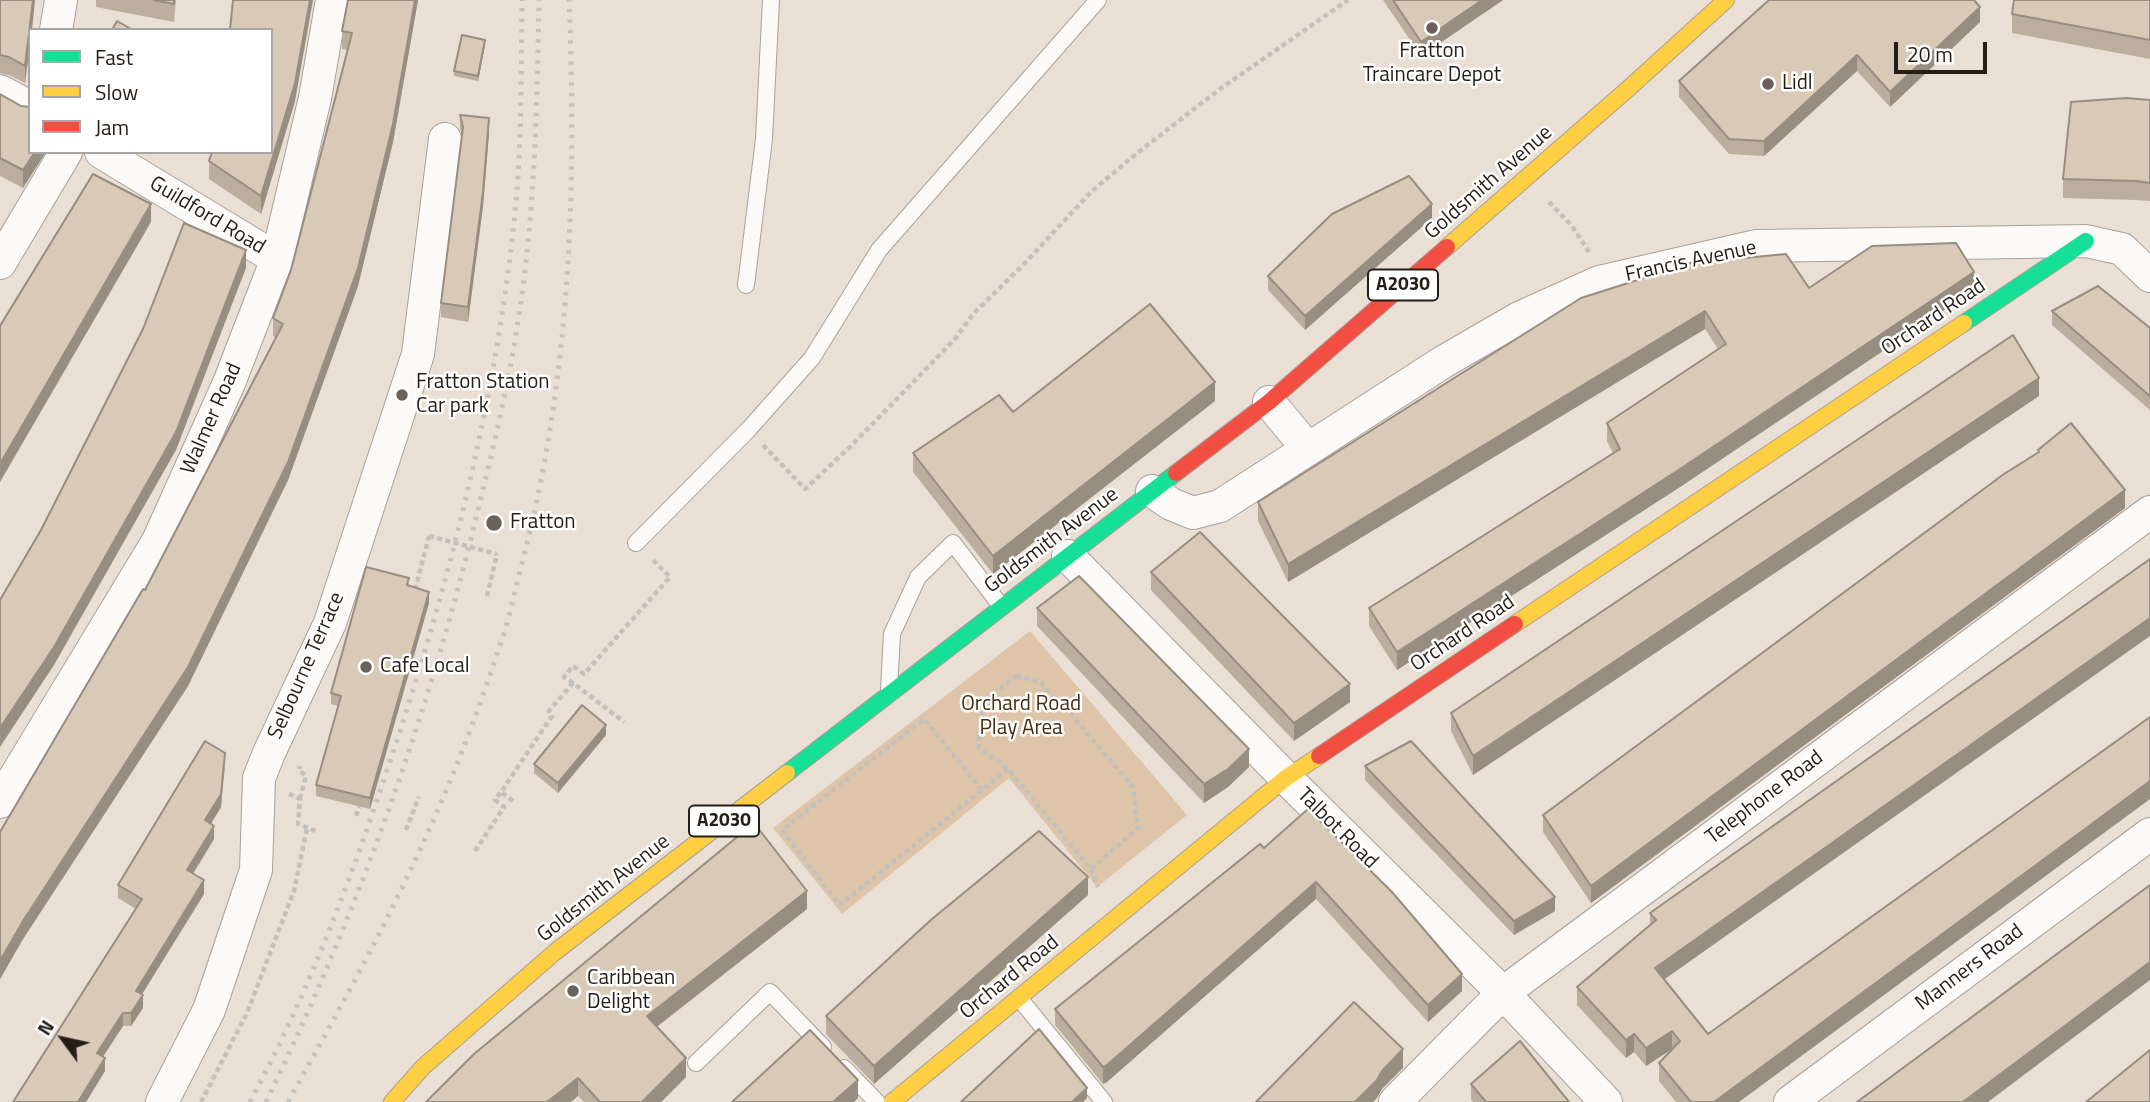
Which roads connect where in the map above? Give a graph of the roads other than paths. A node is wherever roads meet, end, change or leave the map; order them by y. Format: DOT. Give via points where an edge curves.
graph roads {
  1 [pos="61,0"];
  2 [pos="331,0"];
  3 [pos="771,0"];
  4 [pos="1098,0"];
  5 [pos="1726,0"];
  6 [pos="55,28"];
  7 [pos="0,91"];
  8 [pos="28,106"];
  9 [pos="445,138"];
  10 [pos="65,154"];
  11 [pos="104,154"];
  12 [pos="2086,241"];
  13 [pos="2136,248"];
  14 [pos="276,259"];
  15 [pos="0,263"];
  16 [pos="2150,276"];
  17 [pos="746,285"];
  18 [pos="1269,402"];
  19 [pos="1308,449"];
  20 [pos="1153,491"];
  21 [pos="2150,512"];
  22 [pos="636,543"];
  23 [pos="1068,556"];
  24 [pos="1002,606"];
  25 [pos="889,694"];
  26 [pos="1286,778"];
  27 [pos="0,802"];
  28 [pos="2150,834"];
  29 [pos="1503,993"];
  30 [pos="1019,998"];
  31 [pos="696,1063"];
  32 [pos="162,1102"];
  33 [pos="393,1102"];
  34 [pos="877,1102"];
  35 [pos="892,1102"];
  36 [pos="1104,1102"];
  37 [pos="1395,1102"];
  38 [pos="1606,1102"];
  39 [pos="1790,1102"];
  1 -- 6 [label="street"];
  2 -- 14 [label="street, Walmer Road" via="314,98"];
  3 -- 17 [label="lane" via="764,139"];
  4 -- 22 [label="lane" via="878,250 812,358"];
  5 -- 18 [label="main road, Goldsmith Avenue / A2030"];
  7 -- 8 [label="street"];
  9 -- 32 [label="street, Selbourne Terrace" via="418,354 330,623 259,778 256,870 214,998"];
  10 -- 15 [label="street"];
  11 -- 14 [label="street, Guildford Road"];
  12 -- 13 [label="street, Francis Avenue"];
  12 -- 19 [label="street, Francis Avenue" via="1756,246 1599,282 1519,318"];
  12 -- 26 [label="main road, Orchard Road"];
  13 -- 16 [label="street, Francis Avenue"];
  14 -- 27 [label="street, Walmer Road" via="229,383 158,541"];
  18 -- 19 [label="street"];
  18 -- 20 [label="main road, Goldsmith Avenue / A2030"];
  19 -- 20 [label="street, Francis Avenue" via="1220,506 1192,513"];
  20 -- 23 [label="main road, Goldsmith Avenue / A2030"];
  21 -- 29 [label="street, Telephone Road"];
  23 -- 24 [label="main road, Goldsmith Avenue / A2030"];
  23 -- 26 [label="street, Talbot Road"];
  24 -- 25 [label="main road, Goldsmith Avenue / A2030"];
  24 -- 25 [label="lane" via="953,543 918,577 892,634"];
  25 -- 33 [label="main road, Goldsmith Avenue / A2030" via="555,953 422,1067"];
  26 -- 29 [label="street, Talbot Road"];
  26 -- 30 [label="main road, Orchard Road"];
  28 -- 39 [label="street, Manners Road"];
  29 -- 37 [label="street, Telephone Road"];
  29 -- 38 [label="street, Talbot Road"];
  30 -- 35 [label="main road, Orchard Road"];
  30 -- 36 [label="lane"];
  31 -- 34 [label="lane" via="770,992"];
}
